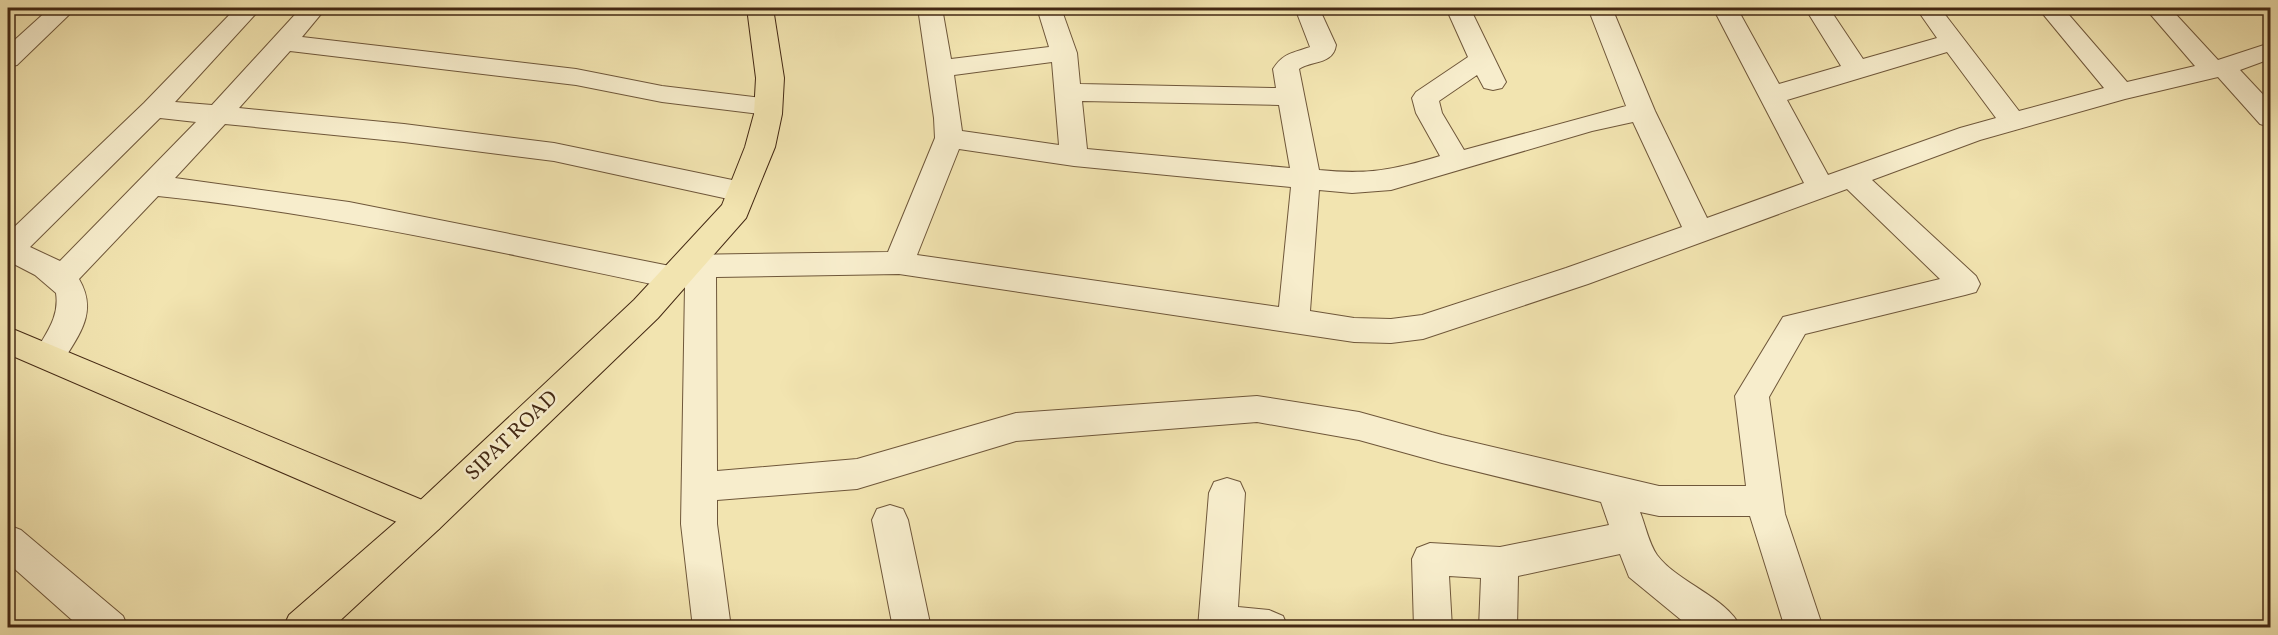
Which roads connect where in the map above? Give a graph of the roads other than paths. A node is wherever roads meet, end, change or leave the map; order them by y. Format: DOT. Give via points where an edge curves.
graph roads {
  1 [pos="64,8"];
  2 [pos="249,8"];
  3 [pos="314,8"];
  4 [pos="741,8"];
  5 [pos="760,8"];
  6 [pos="930,8"];
  7 [pos="1049,8"];
  8 [pos="1307,8"];
  9 [pos="1458,8"];
  10 [pos="1600,8"];
  11 [pos="1725,8"];
  12 [pos="1816,8"];
  13 [pos="1928,8"];
  14 [pos="2050,8"];
  15 [pos="2157,8"];
  16 [pos="282,42"];
  17 [pos="1952,42"];
  18 [pos="2271,51"];
  19 [pos="1064,53"];
  20 [pos="8,59"];
  21 [pos="2218,68"];
  22 [pos="940,69"];
  23 [pos="1856,69"];
  24 [pos="1068,92"];
  25 [pos="2121,92"];
  26 [pos="1772,96"];
  27 [pos="1290,97"];
  28 [pos="759,106"];
  29 [pos="154,110"];
  30 [pos="1642,111"];
  31 [pos="218,115"];
  32 [pos="2271,118"];
  33 [pos="2013,122"];
  34 [pos="949,138"];
  35 [pos="1074,157"];
  36 [pos="1457,162"];
  37 [pos="1852,177"];
  38 [pos="1306,178"];
  39 [pos="151,185"];
  40 [pos="1821,188"];
  41 [pos="733,191"];
  42 [pos="1699,232"];
  43 [pos="8,249"];
  44 [pos="693,261"];
  45 [pos="898,262"];
  46 [pos="62,278"];
  47 [pos="1293,321"];
  48 [pos="8,339"];
  49 [pos="49,357"];
  50 [pos="700,487"];
  51 [pos="1614,489"];
  52 [pos="1227,493"];
  53 [pos="1766,501"];
  54 [pos="426,518"];
  55 [pos="890,520"];
  56 [pos="1630,536"];
  57 [pos="8,541"];
  58 [pos="1500,562"];
  59 [pos="1217,625"];
  60 [pos="1713,625"];
  61 [pos="109,627"];
  62 [pos="303,627"];
  63 [pos="712,627"];
  64 [pos="912,627"];
  65 [pos="1269,627"];
  66 [pos="1433,627"];
  67 [pos="1498,627"];
  68 [pos="1804,627"];
  1 -- 20 [label="street"];
  2 -- 29 [label="street"];
  3 -- 16 [label="street"];
  4 -- 28 [label="main road, SIPAT ROAD" via="750,92"];
  5 -- 28 [label="main road, SIPAT ROAD" via="770,78"];
  6 -- 22 [label="street"];
  7 -- 19 [label="street"];
  8 -- 27 [label="street" via="1322,51 1288,63"];
  9 -- 36 [label="street" via="1487,71 1425,98 1429,113"];
  10 -- 30 [label="street"];
  11 -- 26 [label="street"];
  12 -- 23 [label="street"];
  13 -- 17 [label="street"];
  14 -- 25 [label="street"];
  15 -- 21 [label="street"];
  16 -- 28 [label="street" via="576,77 662,94"];
  16 -- 31 [label="street"];
  17 -- 23 [label="street"];
  17 -- 33 [label="street"];
  18 -- 21 [label="street"];
  19 -- 22 [label="street"];
  19 -- 24 [label="street"];
  21 -- 25 [label="street"];
  21 -- 32 [label="street"];
  22 -- 34 [label="street"];
  23 -- 26 [label="street"];
  24 -- 27 [label="street"];
  24 -- 35 [label="street"];
  25 -- 33 [label="street"];
  26 -- 40 [label="street"];
  27 -- 38 [label="street"];
  28 -- 41 [label="main road, SIPAT ROAD" via="760,147"];
  29 -- 31 [label="street"];
  29 -- 43 [label="street"];
  30 -- 36 [label="street"];
  30 -- 42 [label="street"];
  31 -- 39 [label="street"];
  31 -- 41 [label="street" via="387,130 557,152"];
  33 -- 37 [label="street"];
  34 -- 35 [label="street"];
  34 -- 45 [label="street"];
  35 -- 38 [label="street"];
  36 -- 38 [label="street" via="1391,180 1352,183"];
  37 -- 40 [label="street"];
  37 -- 53 [label="street" via="1965,284 1794,325 1752,396"];
  38 -- 47 [label="street"];
  39 -- 44 [label="street" via="226,191"];
  39 -- 46 [label="street"];
  40 -- 42 [label="street"];
  41 -- 44 [label="main road, SIPAT ROAD" via="735,210"];
  42 -- 47 [label="street" via="1423,327 1354,330"];
  43 -- 46 [label="street"];
  44 -- 45 [label="street"];
  44 -- 50 [label="street"];
  44 -- 54 [label="main road, SIPAT ROAD"];
  45 -- 47 [label="street"];
  46 -- 49 [label="street" via="70,285 75,300 70,319"];
  48 -- 49 [label="main road"];
  49 -- 54 [label="main road"];
  50 -- 51 [label="street" via="857,474 1016,427 1257,410 1359,426"];
  50 -- 63 [label="street" via="699,524"];
  51 -- 53 [label="street" via="1659,501"];
  51 -- 56 [label="street"];
  52 -- 59 [label="street"];
  53 -- 68 [label="street"];
  54 -- 62 [label="main road, SIPAT ROAD"];
  55 -- 64 [label="street"];
  56 -- 58 [label="street"];
  56 -- 60 [label="street" via="1642,565"];
  57 -- 61 [label="street"];
  58 -- 66 [label="street" via="1430,559"];
  58 -- 67 [label="street"];
  59 -- 65 [label="street"];
}
